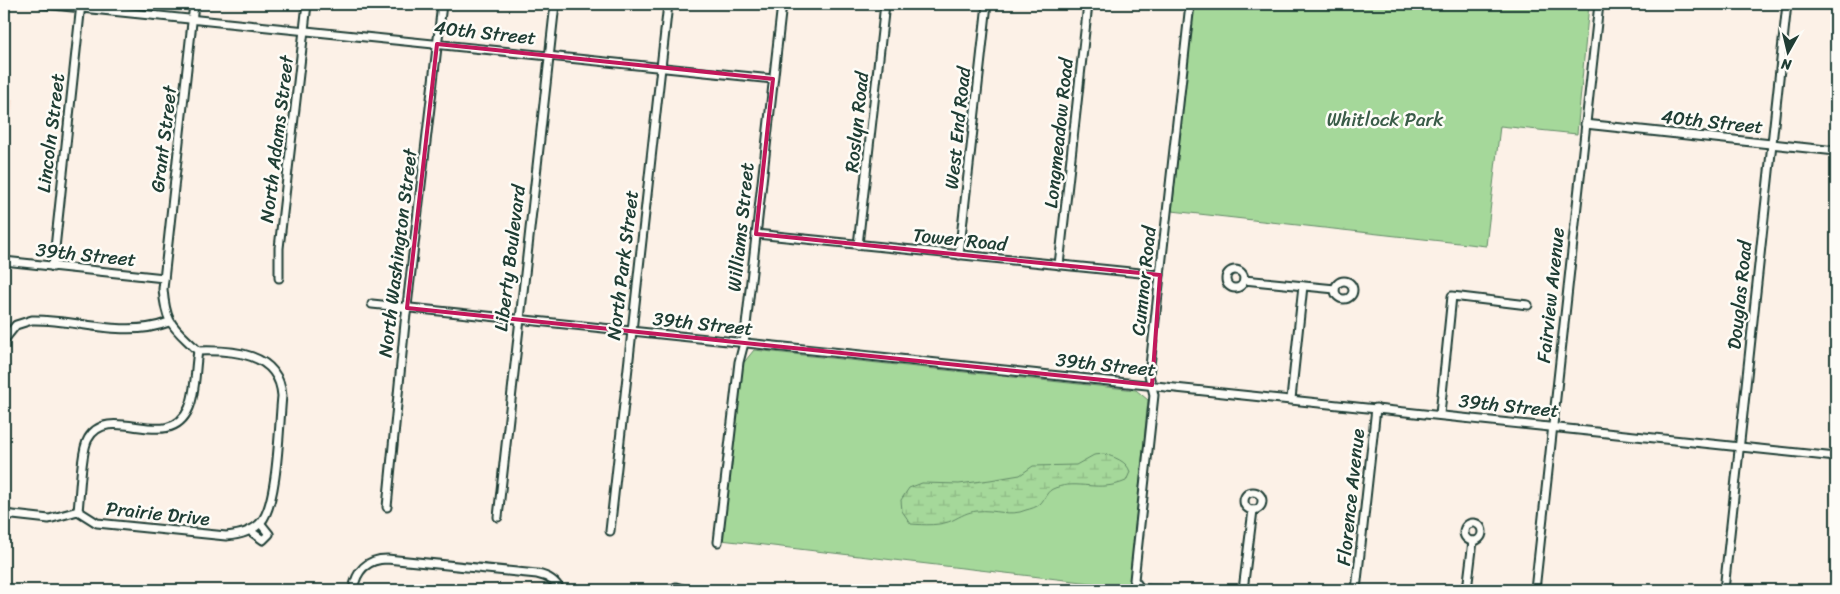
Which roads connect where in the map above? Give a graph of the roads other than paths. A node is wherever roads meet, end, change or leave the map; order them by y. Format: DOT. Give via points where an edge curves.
graph roads {
  1 [pos="43,4"];
  2 [pos="194,4"];
  3 [pos="307,4"];
  4 [pos="442,4"];
  5 [pos="555,4"];
  6 [pos="668,4"];
  7 [pos="782,4"];
  8 [pos="885,4"];
  9 [pos="987,4"];
  10 [pos="1088,4"];
  11 [pos="1190,4"];
  12 [pos="1599,4"];
  13 [pos="1787,4"];
  14 [pos="81,6"];
  15 [pos="193,18"];
  16 [pos="304,30"];
  17 [pos="437,44"];
  18 [pos="549,55"];
  19 [pos="661,67"];
  20 [pos="773,79"];
  21 [pos="1585,124"];
  22 [pos="1772,144"];
  23 [pos="1836,151"];
  24 [pos="756,234"];
  25 [pos="858,245"];
  26 [pos="959,255"];
  27 [pos="4,261"];
  28 [pos="1059,265"];
  29 [pos="52,267"];
  30 [pos="1160,275"];
  31 [pos="164,278"];
  32 [pos="279,278"];
  33 [pos="1244,280"];
  34 [pos="1303,286"];
  35 [pos="1335,289"];
  36 [pos="372,304"];
  37 [pos="1528,305"];
  38 [pos="407,308"];
  39 [pos="518,319"];
  40 [pos="169,322"];
  41 [pos="630,332"];
  42 [pos="4,340"];
  43 [pos="744,343"];
  44 [pos="198,351"];
  45 [pos="1152,385"];
  46 [pos="1290,399"];
  47 [pos="1376,408"];
  48 [pos="1440,414"];
  49 [pos="1553,426"];
  50 [pos="1739,447"];
  51 [pos="1836,457"];
  52 [pos="387,507"];
  53 [pos="1253,510"];
  54 [pos="78,511"];
  55 [pos="4,514"];
  56 [pos="498,517"];
  57 [pos="261,524"];
  58 [pos="251,529"];
  59 [pos="610,531"];
  60 [pos="1473,541"];
  61 [pos="718,542"];
  62 [pos="353,590"];
  63 [pos="560,590"];
  64 [pos="671,590"];
  65 [pos="686,590"];
  66 [pos="1162,590"];
  67 [pos="1243,590"];
  68 [pos="1356,590"];
  69 [pos="1467,590"];
  70 [pos="1535,590"];
  71 [pos="1724,590"];
  1 -- 14 [label="street, 40th Street"];
  2 -- 15 [label="street, Grant Street"];
  3 -- 16 [label="street, North Adams Street"];
  4 -- 17 [label="street, North Washington Street"];
  5 -- 18 [label="street, Liberty Boulevard"];
  6 -- 19 [label="street, North Park Street"];
  7 -- 20 [label="street, Williams Street"];
  8 -- 25 [label="street, Roslyn Road"];
  9 -- 26 [label="street, West End Road"];
  10 -- 28 [label="street, Longmeadow Road"];
  11 -- 30 [label="street, Cumnor Road"];
  12 -- 21 [label="street, Fairview Avenue"];
  13 -- 22 [label="street, Douglas Road"];
  14 -- 15 [label="street, 40th Street"];
  14 -- 29 [label="street, Lincoln Street"];
  15 -- 16 [label="street, 40th Street"];
  15 -- 31 [label="street, Grant Street"];
  16 -- 17 [label="street, 40th Street"];
  16 -- 32 [label="street, North Adams Street" via="279,248"];
  17 -- 18 [label="street, 40th Street"];
  17 -- 38 [label="street, North Washington Street"];
  18 -- 19 [label="street, 40th Street"];
  18 -- 39 [label="street, Liberty Boulevard"];
  19 -- 20 [label="street, 40th Street"];
  19 -- 41 [label="street, North Park Street"];
  20 -- 24 [label="street, Williams Street"];
  21 -- 22 [label="street, 40th Street"];
  21 -- 49 [label="street, Fairview Avenue"];
  22 -- 23 [label="street, 40th Street"];
  22 -- 50 [label="street, Douglas Road"];
  24 -- 25 [label="street, Tower Road"];
  24 -- 43 [label="street, Williams Street"];
  25 -- 26 [label="street, Tower Road"];
  26 -- 28 [label="street, Tower Road"];
  27 -- 29 [label="street, 39th Street"];
  28 -- 30 [label="street, Tower Road"];
  29 -- 31 [label="street, 39th Street"];
  30 -- 45 [label="street, Cumnor Road" via="1149,375"];
  31 -- 40 [label="street, Grant Street" via="164,302"];
  33 -- 34 [label="street"];
  34 -- 35 [label="street"];
  34 -- 46 [label="street"];
  36 -- 38 [label="street, 39th Street"];
  37 -- 48 [label="street" via="1452,296"];
  38 -- 39 [label="street, 39th Street"];
  38 -- 52 [label="street, North Washington Street"];
  39 -- 41 [label="street, 39th Street"];
  39 -- 56 [label="street, Liberty Boulevard"];
  40 -- 42 [label="street" via="136,330 32,320 16,325"];
  40 -- 44 [label="street"];
  41 -- 43 [label="street, 39th Street"];
  41 -- 59 [label="street, North Park Street"];
  43 -- 45 [label="street, 39th Street"];
  43 -- 61 [label="street, Williams Street"];
  44 -- 54 [label="street" via="190,406 177,424 160,429 108,424 96,429 89,437"];
  44 -- 57 [label="street" via="253,356 274,372 281,385 272,494"];
  45 -- 46 [label="street, 39th Street"];
  45 -- 66 [label="street, Cumnor Road" via="1154,396 1134,580 1141,588"];
  46 -- 47 [label="street, 39th Street"];
  47 -- 48 [label="street, 39th Street"];
  47 -- 68 [label="street, Florence Avenue"];
  48 -- 49 [label="street, 39th Street"];
  49 -- 50 [label="street, 39th Street"];
  49 -- 70 [label="street, Fairview Avenue"];
  50 -- 51 [label="street, 39th Street"];
  50 -- 71 [label="street, Douglas Road"];
  53 -- 67 [label="street"];
  54 -- 55 [label="street, Prairie Drive" via="49,519"];
  54 -- 58 [label="street, Prairie Drive" via="97,523 189,534 226,536"];
  57 -- 58 [label="street"];
  57 -- 58 [label="street" via="269,534 263,540"];
  60 -- 69 [label="street"];
  62 -- 63 [label="street" via="356,578 366,564 381,559 537,574 548,578"];
  64 -- 65 [label="street" via="676,587"];
}
